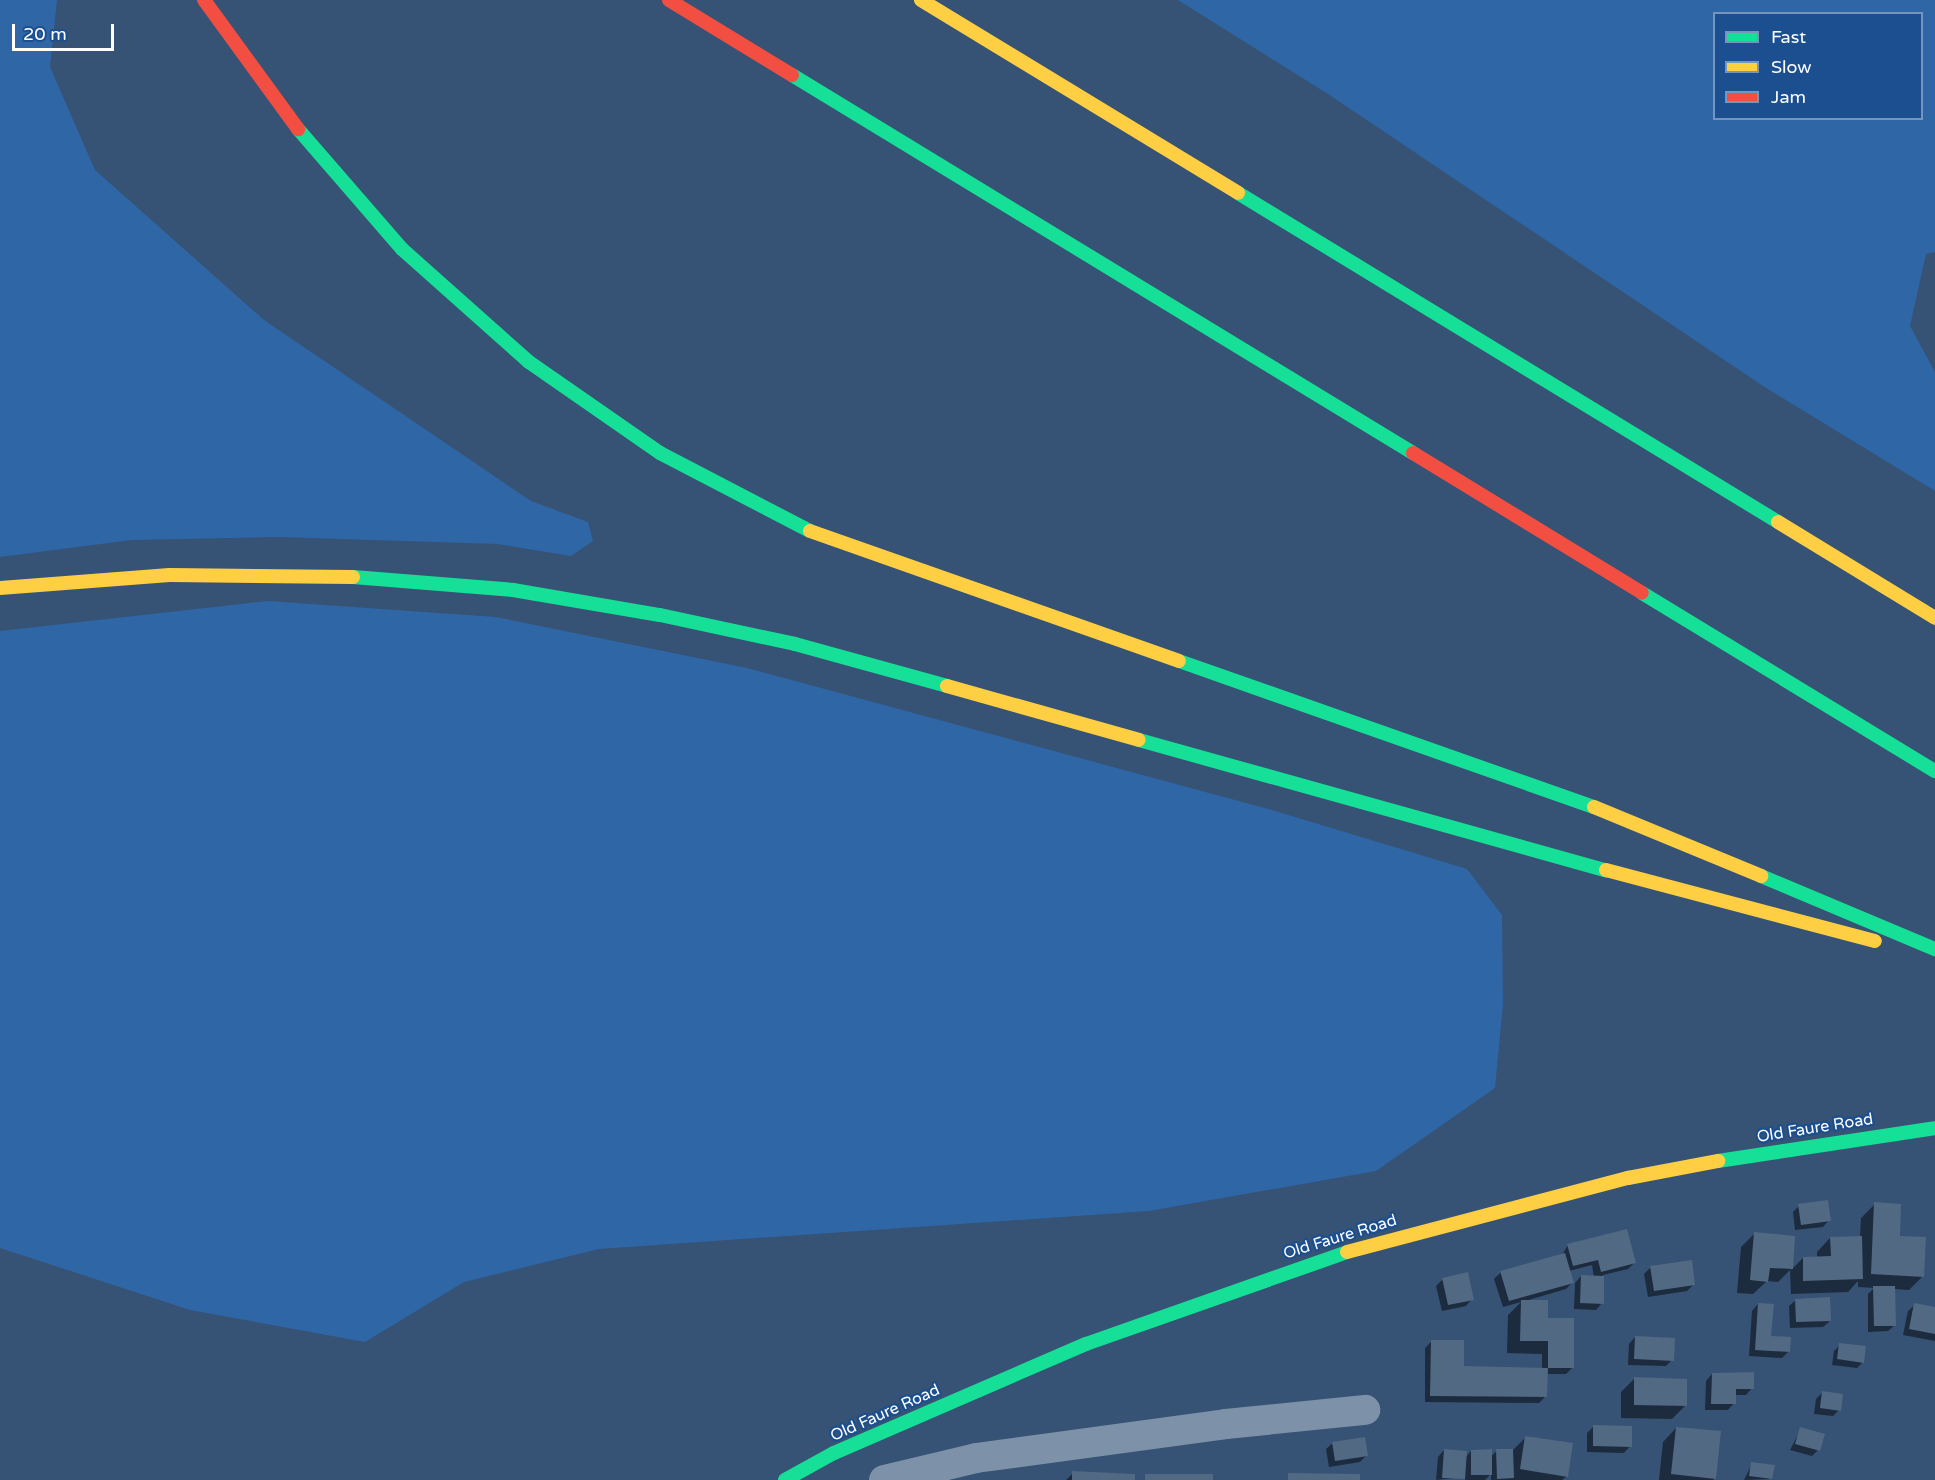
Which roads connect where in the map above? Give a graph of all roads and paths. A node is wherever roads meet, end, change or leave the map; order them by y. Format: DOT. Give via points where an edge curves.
graph roads {
  1 [pos="669,0"];
  2 [pos="921,0"];
  3 [pos="207,6"];
  4 [pos="0,588"];
  5 [pos="1935,618"];
  6 [pos="1935,771"];
  7 [pos="1935,949"];
  8 [pos="1935,954"];
  9 [pos="1935,1128"];
  10 [pos="1365,1410"];
  11 [pos="785,1480"];
  12 [pos="884,1480"];
  1 -- 6 [label="main road"];
  2 -- 5 [label="main road"];
  3 -- 7 [label="main road" via="317,156 402,249 529,362 660,453 814,533 1625,818"];
  4 -- 8 [label="main road" via="170,575 351,577 513,590 660,615 795,644 1785,920"];
  9 -- 11 [label="main road, Old Faure Road" via="1803,1146 1628,1178 1342,1253 1086,1344 834,1453"];
  10 -- 12 [label="street" via="1226,1424 976,1458"];
}
